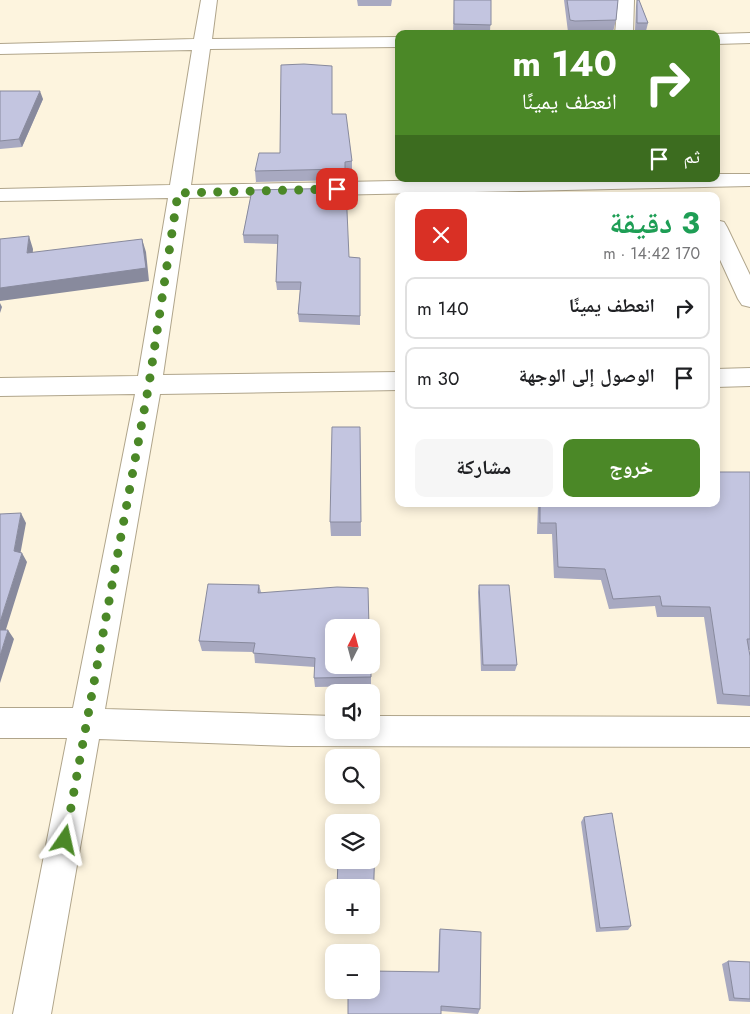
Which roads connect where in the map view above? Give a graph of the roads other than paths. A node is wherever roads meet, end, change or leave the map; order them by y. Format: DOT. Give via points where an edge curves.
graph roads {
  1 [pos="209,0"];
  2 [pos="626,0"];
  3 [pos="624,30"];
  4 [pos="750,38"];
  5 [pos="720,39"];
  6 [pos="395,42"];
  7 [pos="202,44"];
  8 [pos="0,49"];
  9 [pos="750,180"];
  10 [pos="696,186"];
  11 [pos="178,193"];
  12 [pos="0,196"];
  13 [pos="720,236"];
  14 [pos="750,299"];
  15 [pos="750,377"];
  16 [pos="720,378"];
  17 [pos="395,381"];
  18 [pos="149,384"];
  19 [pos="0,387"];
  20 [pos="0,723"];
  21 [pos="86,724"];
  22 [pos="750,732"];
  23 [pos="32,1014"];
  1 -- 7 [label="street"];
  2 -- 3 [label="street"];
  4 -- 5 [label="street"];
  6 -- 7 [label="street"];
  7 -- 8 [label="street"];
  7 -- 11 [label="street"];
  9 -- 10 [label="street"];
  10 -- 11 [label="street"];
  11 -- 12 [label="street"];
  11 -- 18 [label="street"];
  13 -- 14 [label="street"];
  15 -- 16 [label="street"];
  17 -- 18 [label="street"];
  18 -- 19 [label="street"];
  18 -- 21 [label="street"];
  20 -- 21 [label="street"];
  21 -- 22 [label="street" via="290,731"];
  21 -- 23 [label="street"];
}
